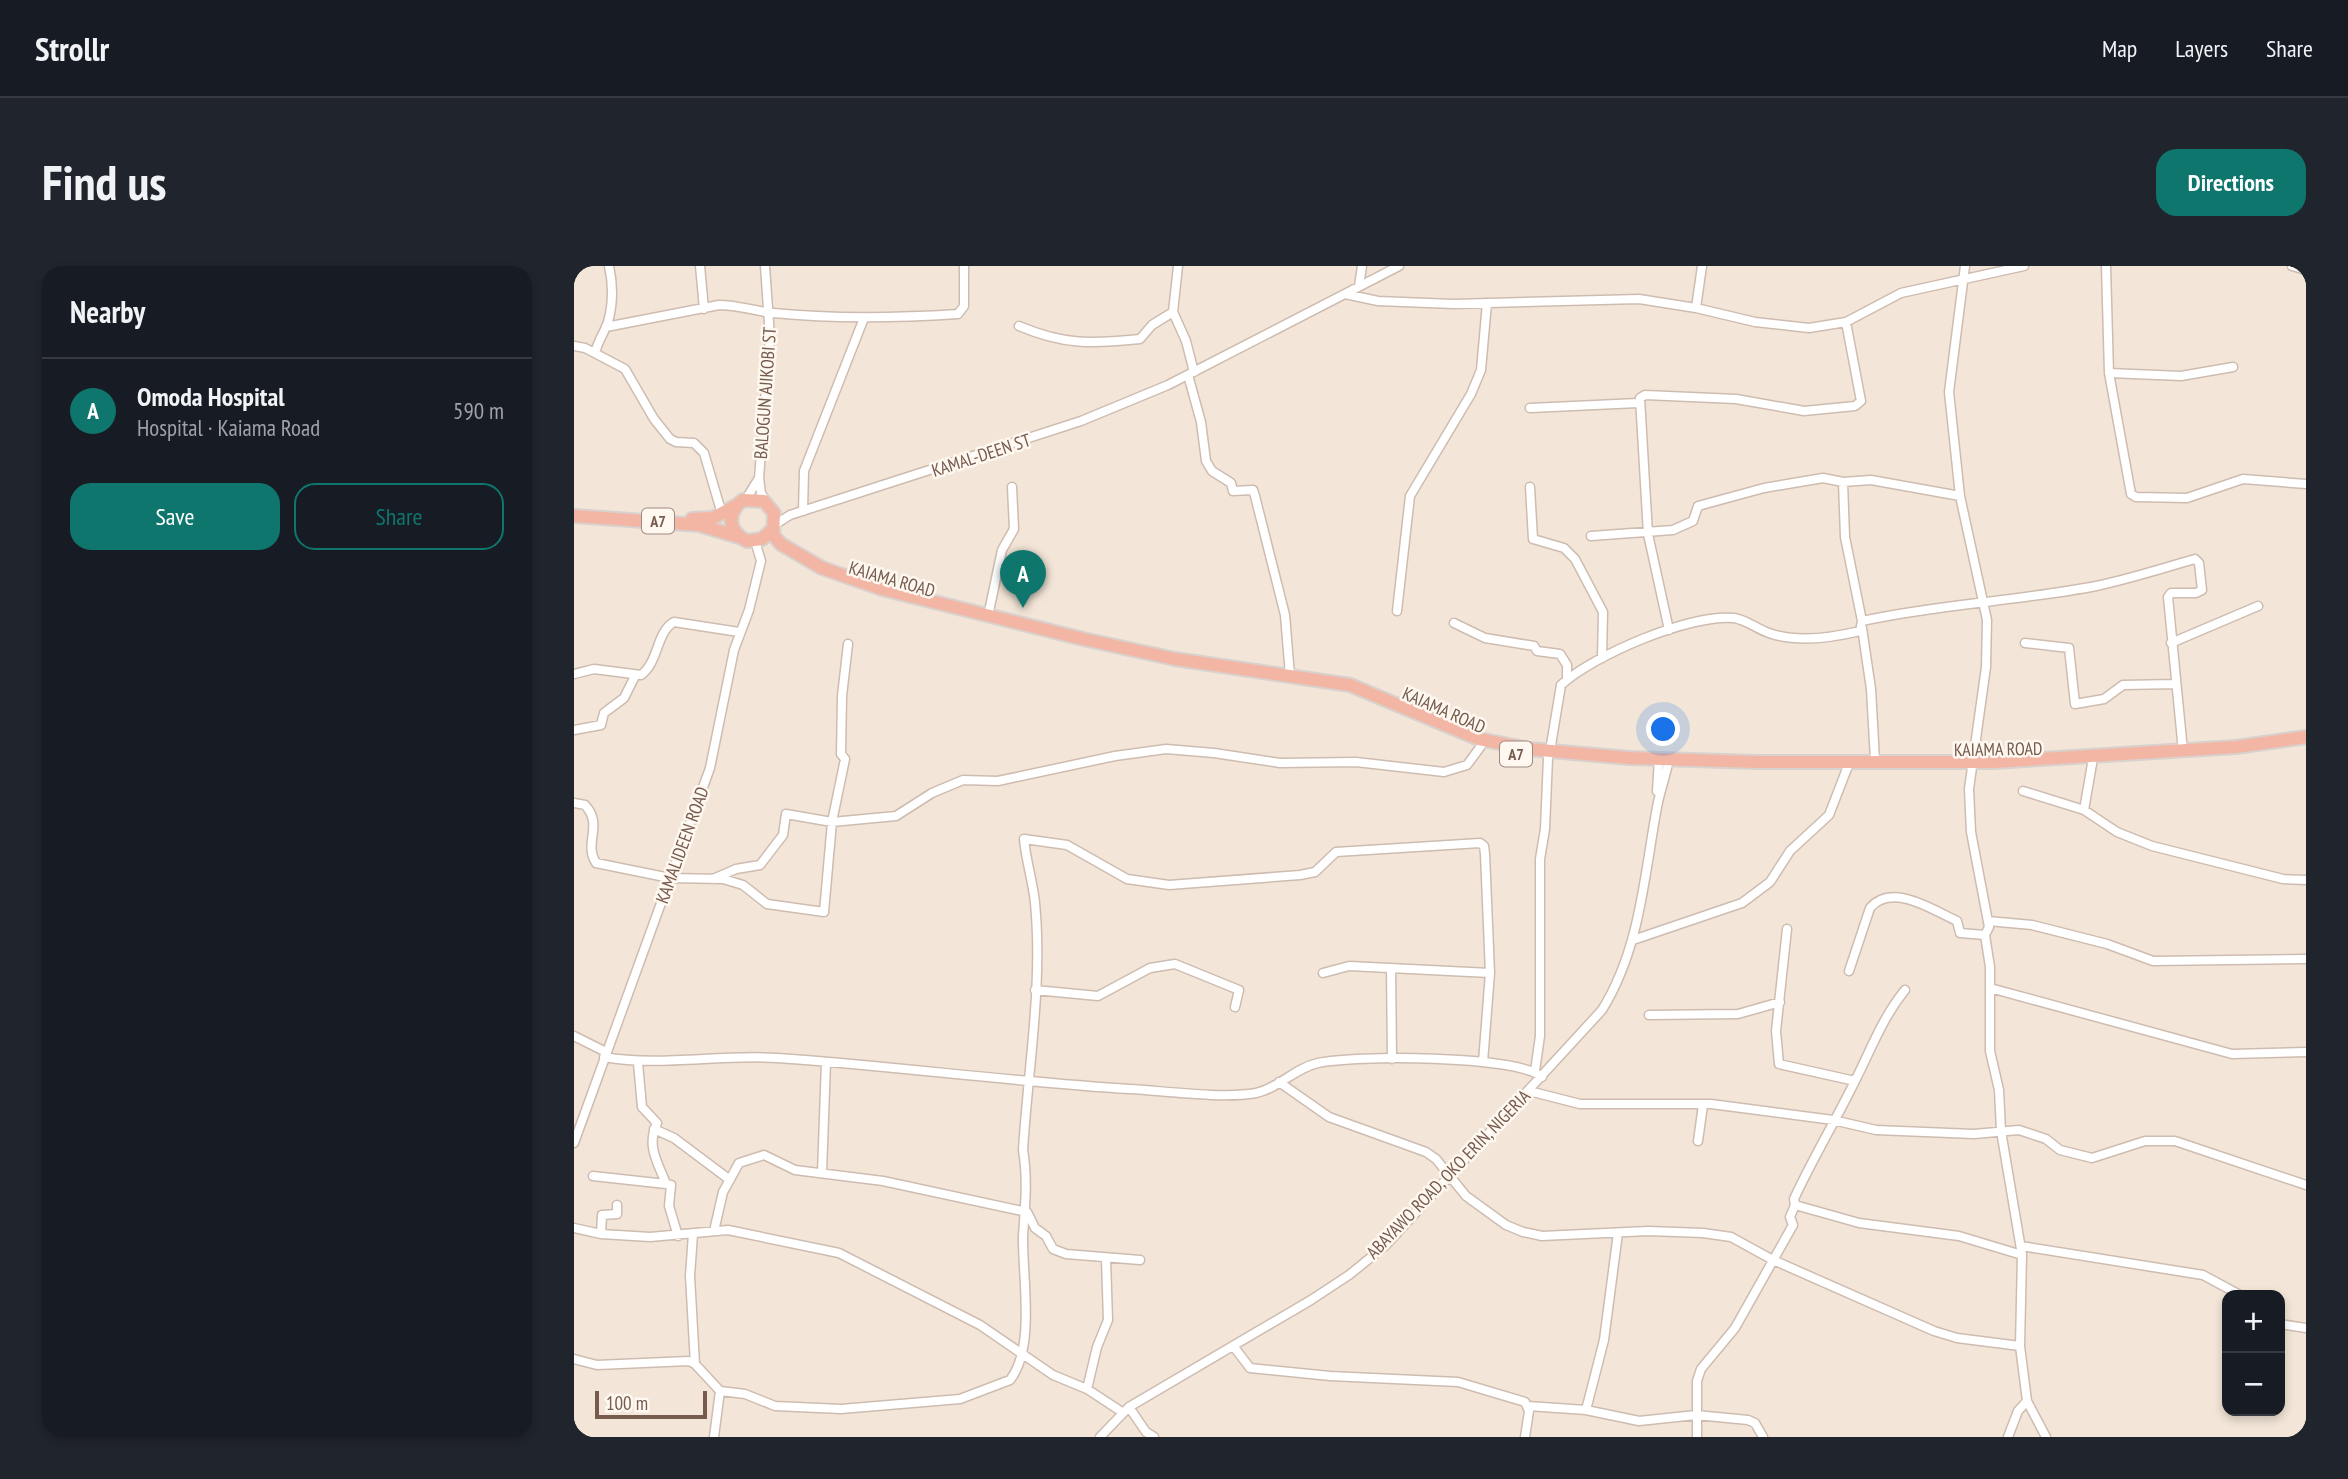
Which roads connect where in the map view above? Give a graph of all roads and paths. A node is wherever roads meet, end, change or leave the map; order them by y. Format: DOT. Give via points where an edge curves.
graph roads {
  1 [pos="610,266"];
  2 [pos="700,266"];
  3 [pos="765,266"];
  4 [pos="964,266"];
  5 [pos="1178,266"];
  6 [pos="1362,266"];
  7 [pos="1399,266"];
  8 [pos="1702,266"];
  9 [pos="1965,266"];
  10 [pos="2024,266"];
  11 [pos="2106,266"];
  12 [pos="2292,266"];
  13 [pos="2306,270"];
  14 [pos="1965,281"];
  15 [pos="1359,286"];
  16 [pos="1345,294"];
  17 [pos="1487,303"];
  18 [pos="1696,308"];
  19 [pos="704,309"];
  20 [pos="1172,312"];
  21 [pos="769,313"];
  22 [pos="864,317"];
  23 [pos="1846,322"];
  24 [pos="1019,326"];
  25 [pos="606,327"];
  26 [pos="574,346"];
  27 [pos="595,353"];
  28 [pos="2233,367"];
  29 [pos="1191,373"];
  30 [pos="2109,373"];
  31 [pos="1638,403"];
  32 [pos="1530,408"];
  33 [pos="759,478"];
  34 [pos="1843,482"];
  35 [pos="2306,484"];
  36 [pos="1012,487"];
  37 [pos="1530,487"];
  38 [pos="1960,496"];
  39 [pos="742,502"];
  40 [pos="770,507"];
  41 [pos="803,512"];
  42 [pos="574,513"];
  43 [pos="722,514"];
  44 [pos="790,515"];
  45 [pos="773,527"];
  46 [pos="1648,534"];
  47 [pos="1591,536"];
  48 [pos="740,537"];
  49 [pos="757,541"];
  50 [pos="1985,604"];
  51 [pos="2258,606"];
  52 [pos="1397,611"];
  53 [pos="988,616"];
  54 [pos="1454,624"];
  55 [pos="1862,625"];
  56 [pos="1668,630"];
  57 [pos="739,632"];
  58 [pos="2025,643"];
  59 [pos="2171,643"];
  60 [pos="848,644"];
  61 [pos="1602,658"];
  62 [pos="574,674"];
  63 [pos="635,676"];
  64 [pos="1290,676"];
  65 [pos="1567,679"];
  66 [pos="2176,684"];
  67 [pos="574,730"];
  68 [pos="2306,737"];
  69 [pos="2306,744"];
  70 [pos="1480,746"];
  71 [pos="2183,751"];
  72 [pos="1549,755"];
  73 [pos="1875,760"];
  74 [pos="1664,762"];
  75 [pos="2092,764"];
  76 [pos="1972,765"];
  77 [pos="1848,766"];
  78 [pos="2023,791"];
  79 [pos="574,803"];
  80 [pos="2084,810"];
  81 [pos="832,822"];
  82 [pos="670,878"];
  83 [pos="713,879"];
  84 [pos="2306,880"];
  85 [pos="1988,921"];
  86 [pos="1787,929"];
  87 [pos="1985,935"];
  88 [pos="1633,940"];
  89 [pos="2306,959"];
  90 [pos="1391,968"];
  91 [pos="1849,971"];
  92 [pos="1323,973"];
  93 [pos="1490,974"];
  94 [pos="1990,988"];
  95 [pos="1035,990"];
  96 [pos="1905,990"];
  97 [pos="1780,1002"];
  98 [pos="1235,1007"];
  99 [pos="1649,1014"];
  100 [pos="574,1037"];
  101 [pos="2306,1052"];
  102 [pos="605,1055"];
  103 [pos="1392,1059"];
  104 [pos="826,1062"];
  105 [pos="1483,1062"];
  106 [pos="638,1063"];
  107 [pos="1538,1074"];
  108 [pos="1855,1081"];
  109 [pos="1279,1082"];
  110 [pos="1027,1083"];
  111 [pos="1529,1091"];
  112 [pos="1703,1105"];
  113 [pos="1833,1119"];
  114 [pos="654,1129"];
  115 [pos="2001,1131"];
  116 [pos="1698,1141"];
  117 [pos="574,1143"];
  118 [pos="822,1173"];
  119 [pos="593,1176"];
  120 [pos="1450,1178"];
  121 [pos="730,1181"];
  122 [pos="666,1184"];
  123 [pos="2306,1185"];
  124 [pos="617,1205"];
  125 [pos="1795,1205"];
  126 [pos="1027,1212"];
  127 [pos="574,1228"];
  128 [pos="714,1231"];
  129 [pos="1618,1233"];
  130 [pos="601,1234"];
  131 [pos="692,1234"];
  132 [pos="678,1236"];
  133 [pos="2022,1251"];
  134 [pos="1106,1259"];
  135 [pos="1140,1260"];
  136 [pos="1773,1260"];
  137 [pos="2231,1290"];
  138 [pos="2285,1325"];
  139 [pos="2306,1328"];
  140 [pos="2020,1346"];
  141 [pos="1234,1347"];
  142 [pos="1022,1352"];
  143 [pos="574,1359"];
  144 [pos="695,1364"];
  145 [pos="1087,1389"];
  146 [pos="720,1391"];
  147 [pos="2027,1401"];
  148 [pos="1528,1406"];
  149 [pos="1125,1409"];
  150 [pos="1586,1410"];
  151 [pos="1696,1416"];
  152 [pos="713,1437"];
  153 [pos="1100,1437"];
  154 [pos="1154,1437"];
  155 [pos="1525,1437"];
  156 [pos="1697,1437"];
  157 [pos="1763,1437"];
  158 [pos="2008,1437"];
  159 [pos="2046,1437"];
  1 -- 25 [label="street" via="614,284"];
  2 -- 19 [label="street"];
  3 -- 21 [label="street, BALOGUN AJIKOBI ST"];
  4 -- 22 [label="street" via="964,306 958,314"];
  5 -- 20 [label="street"];
  6 -- 15 [label="street"];
  7 -- 15 [label="street, KAMAL-DEEN ST"];
  8 -- 18 [label="street"];
  9 -- 14 [label="street"];
  10 -- 14 [label="street"];
  11 -- 30 [label="street"];
  12 -- 13 [label="street"];
  14 -- 23 [label="street" via="1901,293"];
  14 -- 38 [label="street" via="1949,393"];
  15 -- 16 [label="street, KAMAL-DEEN ST"];
  16 -- 17 [label="street" via="1378,301"];
  16 -- 29 [label="street, KAMAL-DEEN ST"];
  17 -- 18 [label="street" via="1639,299"];
  17 -- 52 [label="street" via="1481,370 1410,496"];
  18 -- 23 [label="street" via="1785,326 1809,328"];
  19 -- 21 [label="street" via="736,305"];
  19 -- 25 [label="street"];
  20 -- 24 [label="street" via="1140,339 1102,343 1051,340"];
  20 -- 29 [label="street" via="1186,341"];
  21 -- 22 [label="street"];
  21 -- 33 [label="street, BALOGUN AJIKOBI ST"];
  22 -- 41 [label="street" via="804,471"];
  23 -- 31 [label="street" via="1861,401 1855,406 1804,411 1736,399 1645,395"];
  25 -- 27 [label="street"];
  26 -- 27 [label="street"];
  27 -- 43 [label="street" via="630,374 654,419 673,441 695,443 704,453"];
  28 -- 30 [label="street" via="2180,376"];
  29 -- 41 [label="street, KAMAL-DEEN ST" via="1081,421"];
  29 -- 64 [label="street" via="1206,461 1212,471 1231,483 1233,491 1253,490 1255,496 1285,615"];
  30 -- 35 [label="street" via="2133,496 2187,498 2243,479"];
  31 -- 32 [label="street"];
  31 -- 46 [label="street"];
  33 -- 39 [label="street"];
  33 -- 40 [label="street"];
  34 -- 38 [label="street" via="1871,480"];
  34 -- 46 [label="street" via="1823,478 1764,488 1698,506 1690,523"];
  34 -- 55 [label="street" via="1845,537"];
  36 -- 53 [label="street" via="1014,529 1002,550"];
  37 -- 61 [label="street" via="1533,539 1564,548 1575,559 1601,607"];
  38 -- 50 [label="street"];
  39 -- 40 [label="highway" via="757,498"];
  39 -- 43 [label="highway, A7"];
  39 -- 48 [label="highway" via="731,525"];
  40 -- 44 [label="street"];
  40 -- 45 [label="highway"];
  41 -- 44 [label="street, KAMAL-DEEN ST"];
  42 -- 43 [label="highway, A7" via="693,519"];
  42 -- 48 [label="highway, A7" via="691,524"];
  44 -- 45 [label="street"];
  45 -- 49 [label="highway"];
  45 -- 53 [label="highway, KAIAMA ROAD / A7" via="773,536 781,544 836,574"];
  46 -- 47 [label="street"];
  46 -- 56 [label="street"];
  48 -- 49 [label="highway"];
  49 -- 57 [label="street, KAMALIDEEN ROAD" via="761,561"];
  49 -- 70 [label="highway, KAIAMA ROAD / A7" via="820,574 869,592 1113,652 1358,694"];
  50 -- 55 [label="street" via="1904,612"];
  50 -- 59 [label="street" via="2098,586 2196,559 2202,590 2168,597"];
  50 -- 76 [label="street" via="1986,667"];
  51 -- 59 [label="street"];
  53 -- 64 [label="highway, KAIAMA ROAD / A7" via="1175,659"];
  54 -- 65 [label="street" via="1485,638 1560,654 1567,665"];
  55 -- 56 [label="street" via="1852,633 1803,639 1723,618"];
  55 -- 73 [label="street"];
  56 -- 61 [label="street"];
  57 -- 63 [label="street" via="671,623 649,668"];
  57 -- 82 [label="street, KAMALIDEEN ROAD" via="710,768"];
  58 -- 66 [label="street" via="2069,649 2075,704 2104,699 2123,685"];
  59 -- 66 [label="street"];
  60 -- 81 [label="street" via="842,696 841,754 845,760"];
  61 -- 65 [label="street"];
  62 -- 63 [label="street" via="594,669"];
  63 -- 67 [label="street" via="624,698 604,713 601,725"];
  64 -- 72 [label="highway, KAIAMA ROAD / A7" via="1362,688 1494,743"];
  65 -- 72 [label="street" via="1558,692"];
  66 -- 71 [label="street"];
  68 -- 71 [label="highway, KAIAMA ROAD / A7"];
  69 -- 75 [label="highway, KAIAMA ROAD / A7" via="2233,755"];
  70 -- 72 [label="highway, KAIAMA ROAD / A7"];
  70 -- 81 [label="street" via="1467,765 1444,772 1356,762 1280,763 1166,749 998,781 963,780 896,816"];
  71 -- 76 [label="highway, KAIAMA ROAD / A7"];
  72 -- 74 [label="highway, KAIAMA ROAD / A7"];
  72 -- 107 [label="street" via="1540,859"];
  73 -- 74 [label="highway, KAIAMA ROAD / A7"];
  73 -- 76 [label="highway, KAIAMA ROAD / A7"];
  74 -- 77 [label="highway, KAIAMA ROAD / A7"];
  74 -- 88 [label="street, ABAYAWO ROAD, OKO ERIN, NIGERIA"];
  75 -- 76 [label="highway, KAIAMA ROAD / A7"];
  75 -- 80 [label="street"];
  76 -- 77 [label="highway, KAIAMA ROAD / A7"];
  76 -- 85 [label="street" via="1971,832"];
  77 -- 88 [label="street" via="1829,816 1790,851 1770,882 1742,903"];
  78 -- 80 [label="street"];
  79 -- 82 [label="street" via="585,805 595,820 592,857 596,863"];
  80 -- 84 [label="street" via="2117,832 2152,846 2283,879"];
  81 -- 83 [label="street" via="786,814 783,835 760,865"];
  81 -- 83 [label="street" via="824,912 767,904 743,885"];
  82 -- 83 [label="street"];
  82 -- 102 [label="street, KAMALIDEEN ROAD"];
  85 -- 87 [label="street"];
  85 -- 89 [label="street" via="2032,925 2152,961"];
  86 -- 97 [label="street"];
  87 -- 91 [label="street" via="1960,933 1957,921 1915,901 1886,898 1870,908"];
  87 -- 94 [label="street"];
  88 -- 107 [label="street, ABAYAWO ROAD, OKO ERIN, NIGERIA" via="1620,981 1602,1010"];
  90 -- 92 [label="street" via="1349,966"];
  90 -- 93 [label="street"];
  90 -- 103 [label="street"];
  93 -- 95 [label="street" via="1485,854 1480,843 1336,852 1315,872 1300,875 1169,885 1126,879 1067,845 1024,839 1035,901"];
  93 -- 105 [label="street"];
  94 -- 101 [label="street" via="2232,1054"];
  94 -- 115 [label="street" via="1990,1051 1999,1090"];
  95 -- 98 [label="street" via="1098,996 1150,968 1175,964 1239,990"];
  95 -- 110 [label="street"];
  96 -- 108 [label="street" via="1886,1014"];
  97 -- 99 [label="street" via="1738,1014"];
  97 -- 108 [label="street" via="1776,1031 1780,1066"];
  100 -- 102 [label="street"];
  102 -- 106 [label="street"];
  102 -- 117 [label="street, KAMALIDEEN ROAD"];
  103 -- 105 [label="street"];
  103 -- 109 [label="street" via="1319,1063"];
  104 -- 106 [label="street" via="730,1056"];
  104 -- 110 [label="street"];
  104 -- 118 [label="street"];
  105 -- 107 [label="street"];
  106 -- 114 [label="street" via="642,1107 657,1124"];
  107 -- 111 [label="street, ABAYAWO ROAD, OKO ERIN, NIGERIA"];
  108 -- 113 [label="street"];
  109 -- 110 [label="street" via="1262,1091 1238,1093"];
  109 -- 120 [label="street" via="1329,1117 1426,1152"];
  110 -- 126 [label="street" via="1023,1150"];
  111 -- 112 [label="street" via="1580,1104"];
  111 -- 120 [label="street, ABAYAWO ROAD, OKO ERIN, NIGERIA"];
  112 -- 113 [label="street"];
  112 -- 116 [label="street"];
  113 -- 115 [label="street" via="1876,1130"];
  113 -- 125 [label="street"];
  114 -- 121 [label="street" via="674,1138"];
  114 -- 122 [label="street" via="653,1157"];
  115 -- 123 [label="street" via="2028,1132 2060,1150 2092,1158 2145,1141 2175,1141"];
  115 -- 133 [label="street"];
  118 -- 121 [label="street" via="795,1170 759,1156 739,1163"];
  118 -- 126 [label="street" via="883,1181"];
  119 -- 122 [label="street"];
  120 -- 129 [label="street" via="1466,1196 1523,1233"];
  120 -- 141 [label="street, ABAYAWO ROAD, OKO ERIN, NIGERIA" via="1386,1245 1349,1275"];
  121 -- 128 [label="street" via="717,1208"];
  122 -- 132 [label="street" via="671,1185 669,1206"];
  124 -- 130 [label="street" via="617,1214 602,1215"];
  125 -- 133 [label="street" via="1859,1223 1958,1236"];
  125 -- 136 [label="street" via="1790,1217 1793,1225"];
  126 -- 134 [label="street" via="1053,1249"];
  126 -- 142 [label="street"];
  127 -- 130 [label="street"];
  128 -- 131 [label="street"];
  128 -- 142 [label="street" via="744,1232 839,1252 980,1325"];
  129 -- 136 [label="street" via="1676,1231 1731,1237"];
  129 -- 150 [label="street" via="1604,1340"];
  130 -- 132 [label="street"];
  131 -- 132 [label="street"];
  131 -- 144 [label="street"];
  133 -- 137 [label="street" via="2203,1275"];
  133 -- 140 [label="street"];
  134 -- 135 [label="street"];
  134 -- 145 [label="street" via="1108,1320"];
  136 -- 140 [label="street" via="1934,1331"];
  136 -- 151 [label="street" via="1735,1328 1702,1369"];
  138 -- 139 [label="street"];
  140 -- 147 [label="street"];
  141 -- 148 [label="street" via="1250,1368 1458,1382"];
  141 -- 149 [label="street, ABAYAWO ROAD, OKO ERIN, NIGERIA"];
  142 -- 145 [label="street" via="1053,1375"];
  142 -- 146 [label="street" via="1010,1380 960,1399 841,1409 775,1406 745,1394"];
  143 -- 144 [label="street" via="597,1365 673,1360"];
  144 -- 146 [label="street"];
  145 -- 149 [label="street"];
  146 -- 152 [label="street"];
  147 -- 158 [label="street"];
  147 -- 159 [label="street"];
  148 -- 150 [label="street"];
  148 -- 155 [label="street"];
  149 -- 153 [label="street, ABAYAWO ROAD, OKO ERIN, NIGERIA"];
  149 -- 154 [label="street"];
  150 -- 151 [label="street" via="1639,1421"];
  151 -- 156 [label="street"];
  151 -- 157 [label="street" via="1752,1420"];
}
